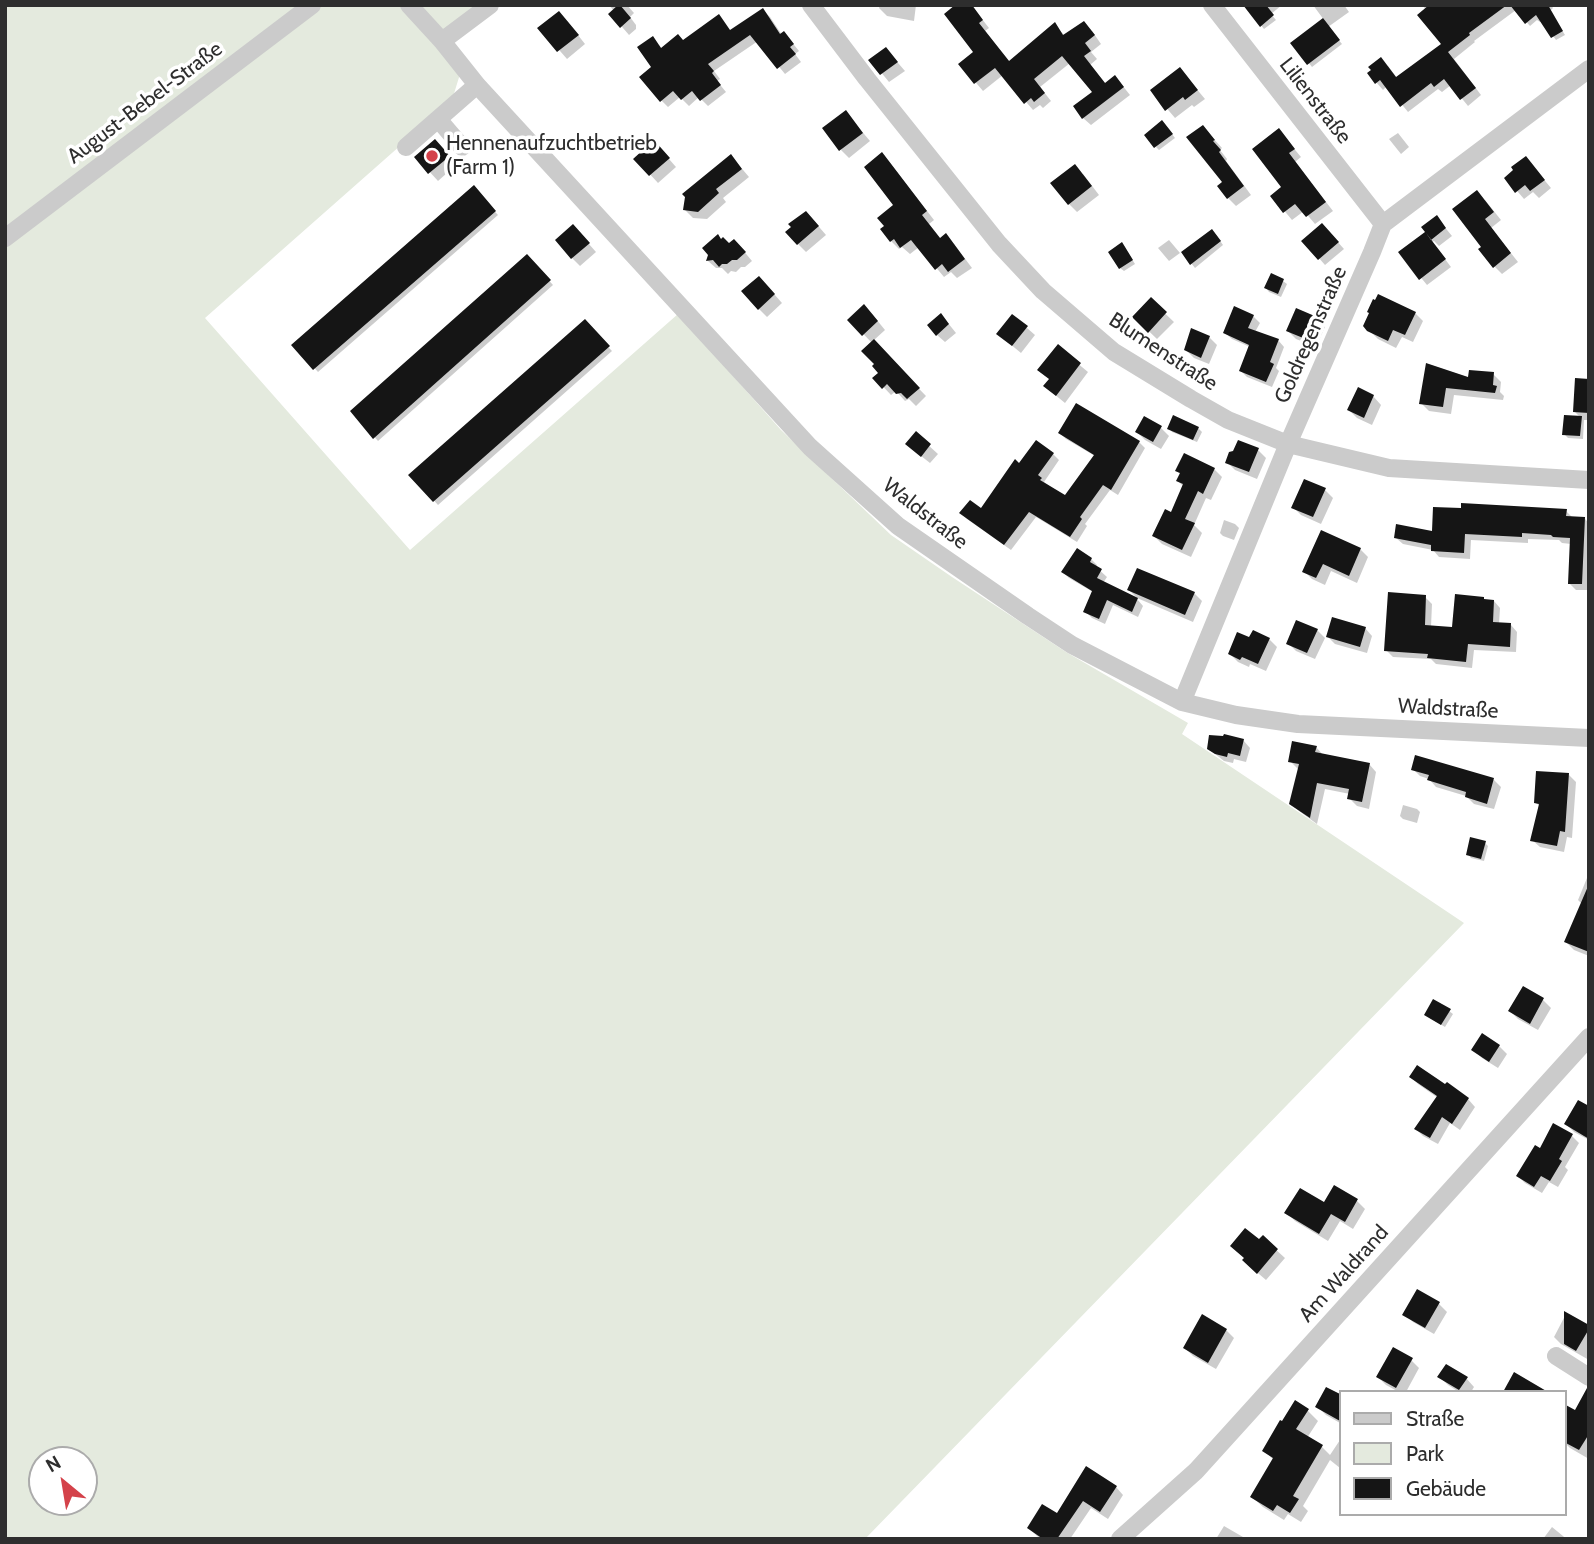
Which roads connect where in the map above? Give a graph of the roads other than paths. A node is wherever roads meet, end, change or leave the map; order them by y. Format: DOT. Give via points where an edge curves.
graph roads {
  1 [pos="312,5"];
  2 [pos="409,5"];
  3 [pos="490,5"];
  4 [pos="811,5"];
  5 [pos="1212,5"];
  6 [pos="442,41"];
  7 [pos="1589,69"];
  8 [pos="477,85"];
  9 [pos="438,119"];
  10 [pos="462,146"];
  11 [pos="406,147"];
  12 [pos="1383,225"];
  13 [pos="5,238"];
  14 [pos="1288,444"];
  15 [pos="1589,480"];
  16 [pos="1182,702"];
  17 [pos="1589,738"];
  18 [pos="1589,1037"];
  19 [pos="1556,1356"];
  20 [pos="1589,1377"];
  21 [pos="1126,1537"];
  1 -- 13 [label="street, August-Bebel-Straße"];
  2 -- 6 [label="street, Waldstraße"];
  3 -- 6 [label="street"];
  4 -- 14 [label="street, Blumenstraße" via="999,244 1043,291 1114,352 1228,420"];
  5 -- 12 [label="street, Lilienstraße"];
  6 -- 8 [label="street, Waldstraße"];
  7 -- 12 [label="street"];
  8 -- 9 [label="street"];
  8 -- 16 [label="street, Waldstraße" via="810,447 898,526 1072,645"];
  9 -- 10 [label="street"];
  9 -- 11 [label="street"];
  12 -- 14 [label="street, Goldregenstraße"];
  14 -- 15 [label="street, Blumenstraße" via="1389,468"];
  14 -- 16 [label="street, Goldregenstraße"];
  16 -- 17 [label="street, Waldstraße" via="1298,724"];
  18 -- 21 [label="street, Am Waldrand" via="1196,1471"];
  19 -- 20 [label="street"];
}
